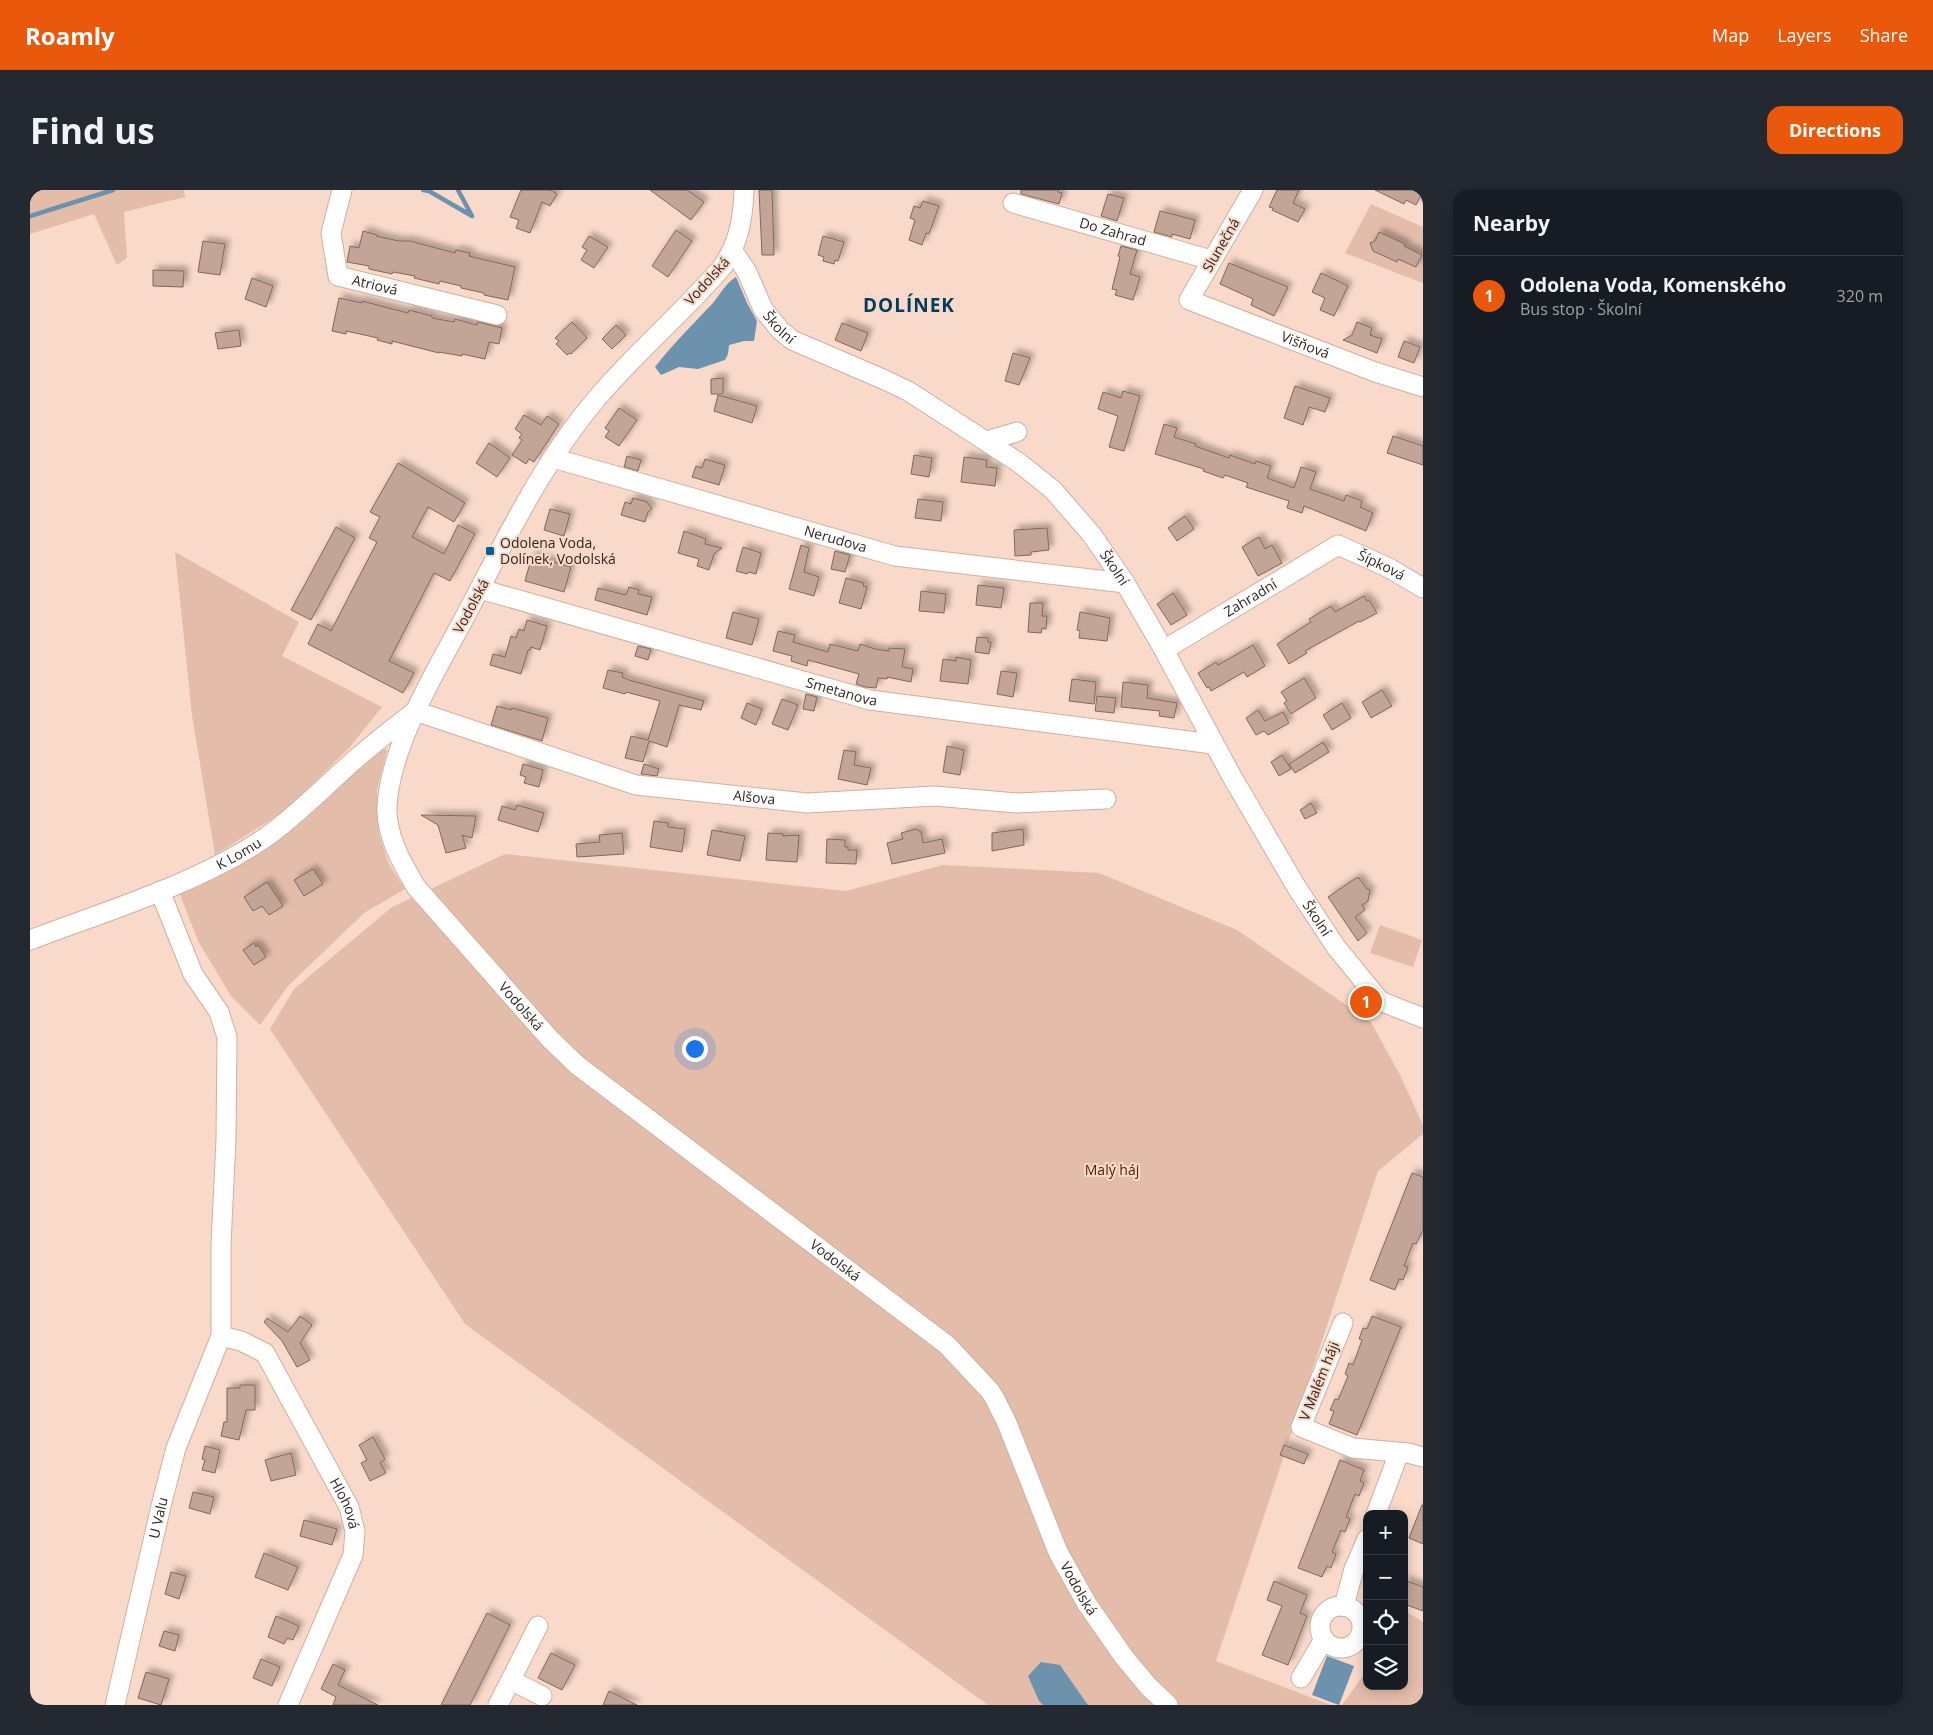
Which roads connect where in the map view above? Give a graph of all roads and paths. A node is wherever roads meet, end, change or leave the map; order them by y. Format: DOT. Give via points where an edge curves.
graph roads {
  1 [pos="342,190"];
  2 [pos="744,190"];
  3 [pos="1253,190"];
  4 [pos="1013,203"];
  5 [pos="733,251"];
  6 [pos="1211,260"];
  7 [pos="1189,300"];
  8 [pos="496,315"];
  9 [pos="1423,387"];
  10 [pos="1017,432"];
  11 [pos="986,442"];
  12 [pos="553,458"];
  13 [pos="1338,545"];
  14 [pos="1125,583"];
  15 [pos="1423,588"];
  16 [pos="480,589"];
  17 [pos="1164,650"];
  18 [pos="415,711"];
  19 [pos="1213,744"];
  20 [pos="1106,799"];
  21 [pos="160,891"];
  22 [pos="30,940"];
  23 [pos="1423,1018"];
  24 [pos="1343,1323"];
  25 [pos="221,1336"];
  26 [pos="1399,1453"];
  27 [pos="1423,1457"];
  28 [pos="1378,1510"];
  29 [pos="1363,1548"];
  30 [pos="1344,1606"];
  31 [pos="538,1626"];
  32 [pos="1324,1639"];
  33 [pos="1301,1678"];
  34 [pos="511,1680"];
  35 [pos="542,1696"];
  36 [pos="116,1705"];
  37 [pos="288,1705"];
  38 [pos="498,1705"];
  39 [pos="1168,1705"];
  1 -- 8 [label="street, Atriová" via="332,233 338,276"];
  2 -- 5 [label="street, Vodolská" via="740,231"];
  3 -- 6 [label="street, Slunečná"];
  4 -- 6 [label="street, Do Zahrad"];
  5 -- 11 [label="street, Školní" via="747,272 763,309 792,340 908,391"];
  5 -- 12 [label="street, Vodolská" via="710,280 597,398"];
  6 -- 7 [label="street, Slunečná"];
  7 -- 9 [label="street, Višňová" via="1375,372"];
  10 -- 11 [label="street"];
  11 -- 14 [label="street, Školní" via="1018,462 1052,490 1092,534"];
  12 -- 14 [label="street, Nerudova" via="895,556"];
  12 -- 16 [label="street, Vodolská"];
  13 -- 15 [label="street, Šípková"];
  13 -- 17 [label="street, Zahradní"];
  14 -- 17 [label="street, Školní"];
  16 -- 18 [label="street, Vodolská"];
  16 -- 19 [label="street, Smetanova" via="870,700"];
  17 -- 19 [label="street, Školní"];
  18 -- 20 [label="street, Alšova" via="636,785 807,803 935,796 1016,803"];
  18 -- 21 [label="street, K Lomu" via="266,837 213,867"];
  18 -- 39 [label="street, Vodolská" via="394,772 387,808 390,832 416,887 550,1039 577,1065 947,1345 990,1391 1007,1423 1063,1561 1087,1604 1124,1657"];
  19 -- 23 [label="street, Školní" via="1297,888 1336,947 1380,1001"];
  21 -- 22 [label="street, K Lomu"];
  21 -- 25 [label="street" via="193,974 219,1012 227,1037"];
  24 -- 26 [label="street, V Malém háji" via="1301,1427 1353,1448"];
  25 -- 36 [label="street, U Valu" via="176,1448"];
  25 -- 37 [label="street, Hlohová" via="241,1340 264,1353 349,1507 355,1531 354,1555"];
  26 -- 27 [label="street, V Malém háji"];
  26 -- 28 [label="street"];
  29 -- 30 [label="street"];
  30 -- 32 [label="street" via="1325,1613 1320,1626"];
  30 -- 32 [label="street" via="1360,1618 1359,1638 1342,1648"];
  31 -- 34 [label="street"];
  32 -- 33 [label="street"];
  34 -- 35 [label="street"];
  34 -- 38 [label="street"];
}
